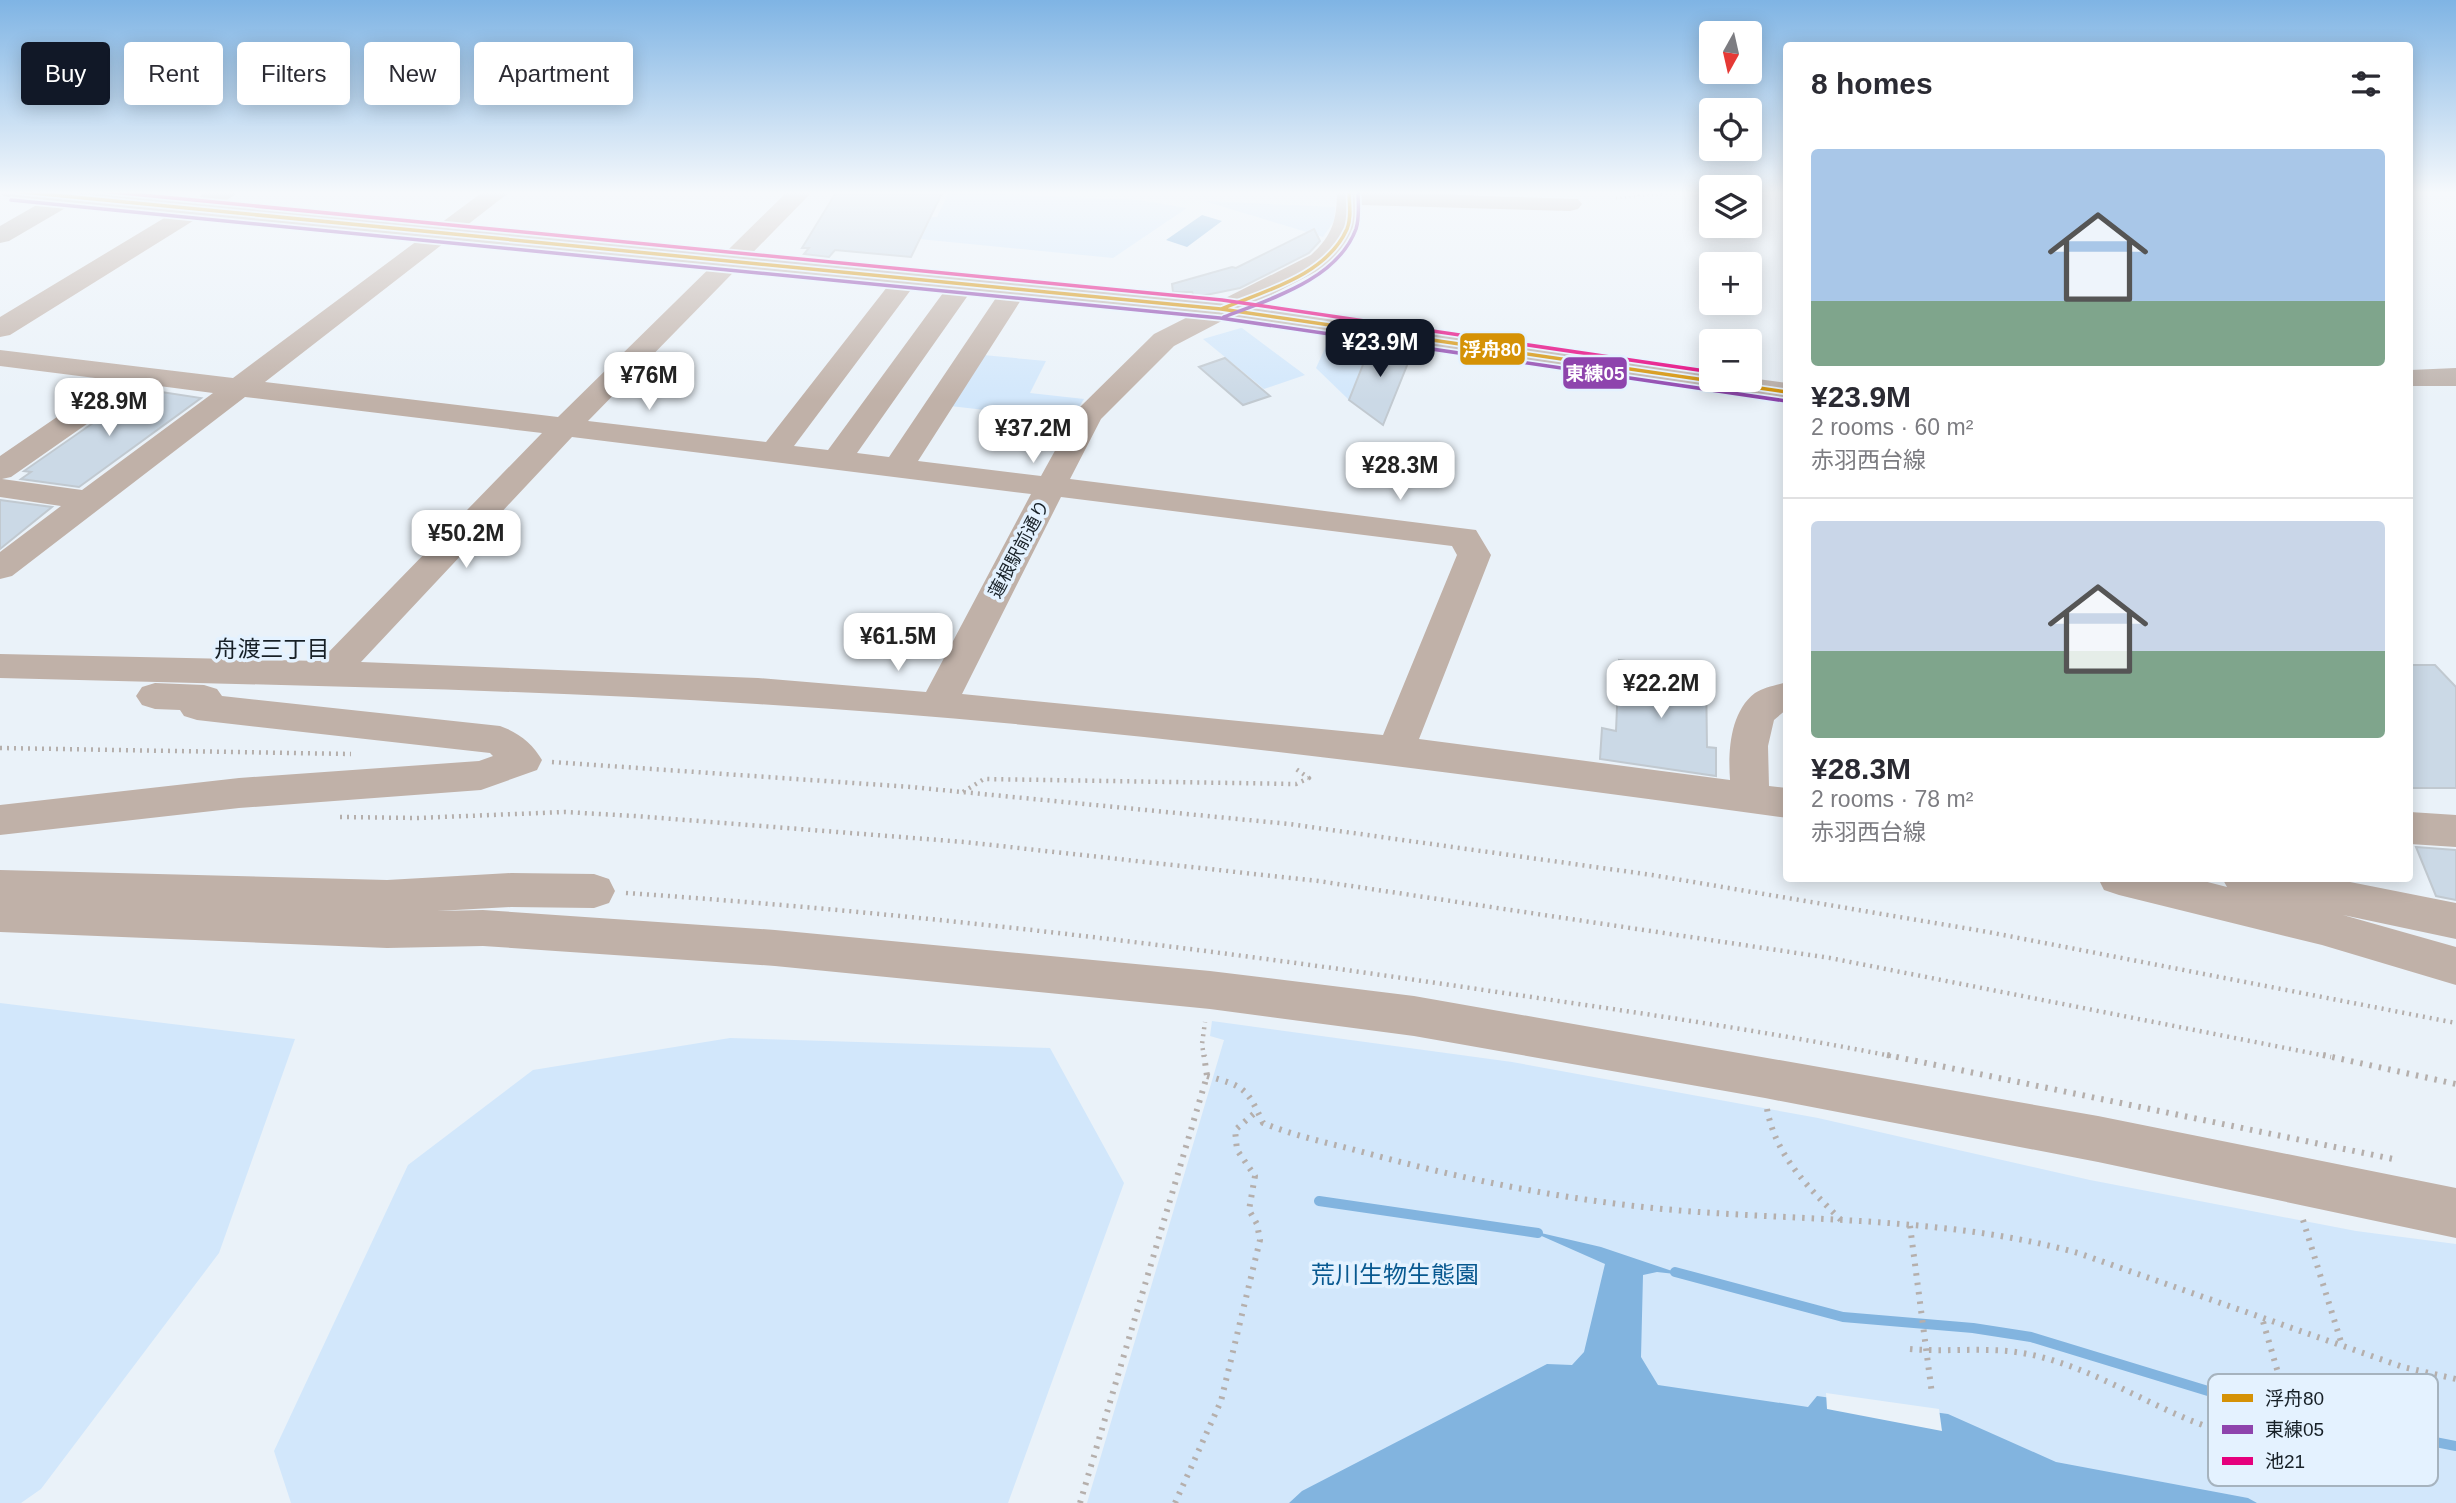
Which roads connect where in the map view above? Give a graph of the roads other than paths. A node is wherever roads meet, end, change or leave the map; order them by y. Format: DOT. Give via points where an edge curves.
graph roads {
  1 [pos="110,261"];
  2 [pos="406,261"];
  3 [pos="722,261"];
  4 [pos="1318,261"];
  5 [pos="731,262"];
  6 [pos="907,278"];
  7 [pos="963,284"];
  8 [pos="1015,289"];
  9 [pos="1221,309"];
  10 [pos="0,329"];
  11 [pos="0,358"];
  12 [pos="138,375"];
  13 [pos="2456,377"];
  14 [pos="2413,378"];
  15 [pos="241,387"];
  16 [pos="1783,391"];
  17 [pos="565,428"];
  18 [pos="773,453"];
  19 [pos="836,461"];
  20 [pos="897,469"];
  21 [pos="0,470"];
  22 [pos="0,488"];
  23 [pos="1051,488"];
  24 [pos="89,501"];
  25 [pos="0,568"];
  26 [pos="0,666"];
  27 [pos="328,675"];
  28 [pos="0,689"];
  29 [pos="1783,697"];
  30 [pos="936,706"];
  31 [pos="1396,750"];
  32 [pos="1769,800"];
  33 [pos="0,820"];
  34 [pos="2413,828"];
  35 [pos="2456,831"];
  36 [pos="2136,882"];
  37 [pos="2263,882"];
  38 [pos="0,887"];
  39 [pos="594,891"];
  40 [pos="0,915"];
  41 [pos="2456,920"];
  42 [pos="2456,966"];
  43 [pos="2456,1213"];
  1 -- 10 [label="street"];
  2 -- 15 [label="street"];
  3 -- 5 [label="main road"];
  4 -- 9 [label="street, 蓮根駅前通り"];
  5 -- 6 [label="main road"];
  5 -- 17 [label="street"];
  6 -- 7 [label="main road"];
  6 -- 18 [label="street"];
  7 -- 8 [label="main road"];
  7 -- 19 [label="street"];
  8 -- 9 [label="main road"];
  8 -- 20 [label="street"];
  9 -- 16 [label="main road"];
  9 -- 23 [label="street, 蓮根駅前通り" via="1164,340 1088,415"];
  11 -- 12 [label="street"];
  12 -- 15 [label="street"];
  12 -- 21 [label="street"];
  13 -- 14 [label="main road"];
  15 -- 17 [label="street"];
  15 -- 24 [label="street"];
  17 -- 18 [label="street"];
  17 -- 27 [label="street"];
  18 -- 19 [label="street"];
  19 -- 20 [label="street"];
  20 -- 23 [label="street"];
  22 -- 24 [label="street"];
  23 -- 30 [label="street, 蓮根駅前通り"];
  23 -- 31 [label="street" via="1465,537 1474,555"];
  24 -- 25 [label="street"];
  26 -- 27 [label="street"];
  27 -- 30 [label="street" via="731,690"];
  28 -- 33 [label="street" via="204,698 197,707 500,740 523,760 481,775 239,793"];
  29 -- 32 [label="street" via="1769,702 1757,719 1747,764"];
  30 -- 31 [label="street"];
  31 -- 32 [label="street"];
  34 -- 35 [label="street"];
  36 -- 42 [label="street" via="2322,927"];
  37 -- 41 [label="street"];
  38 -- 39 [label="street" via="387,897"];
  40 -- 43 [label="street" via="387,930 483,928 775,948 1210,990 1414,1016 1765,1077"];
}
